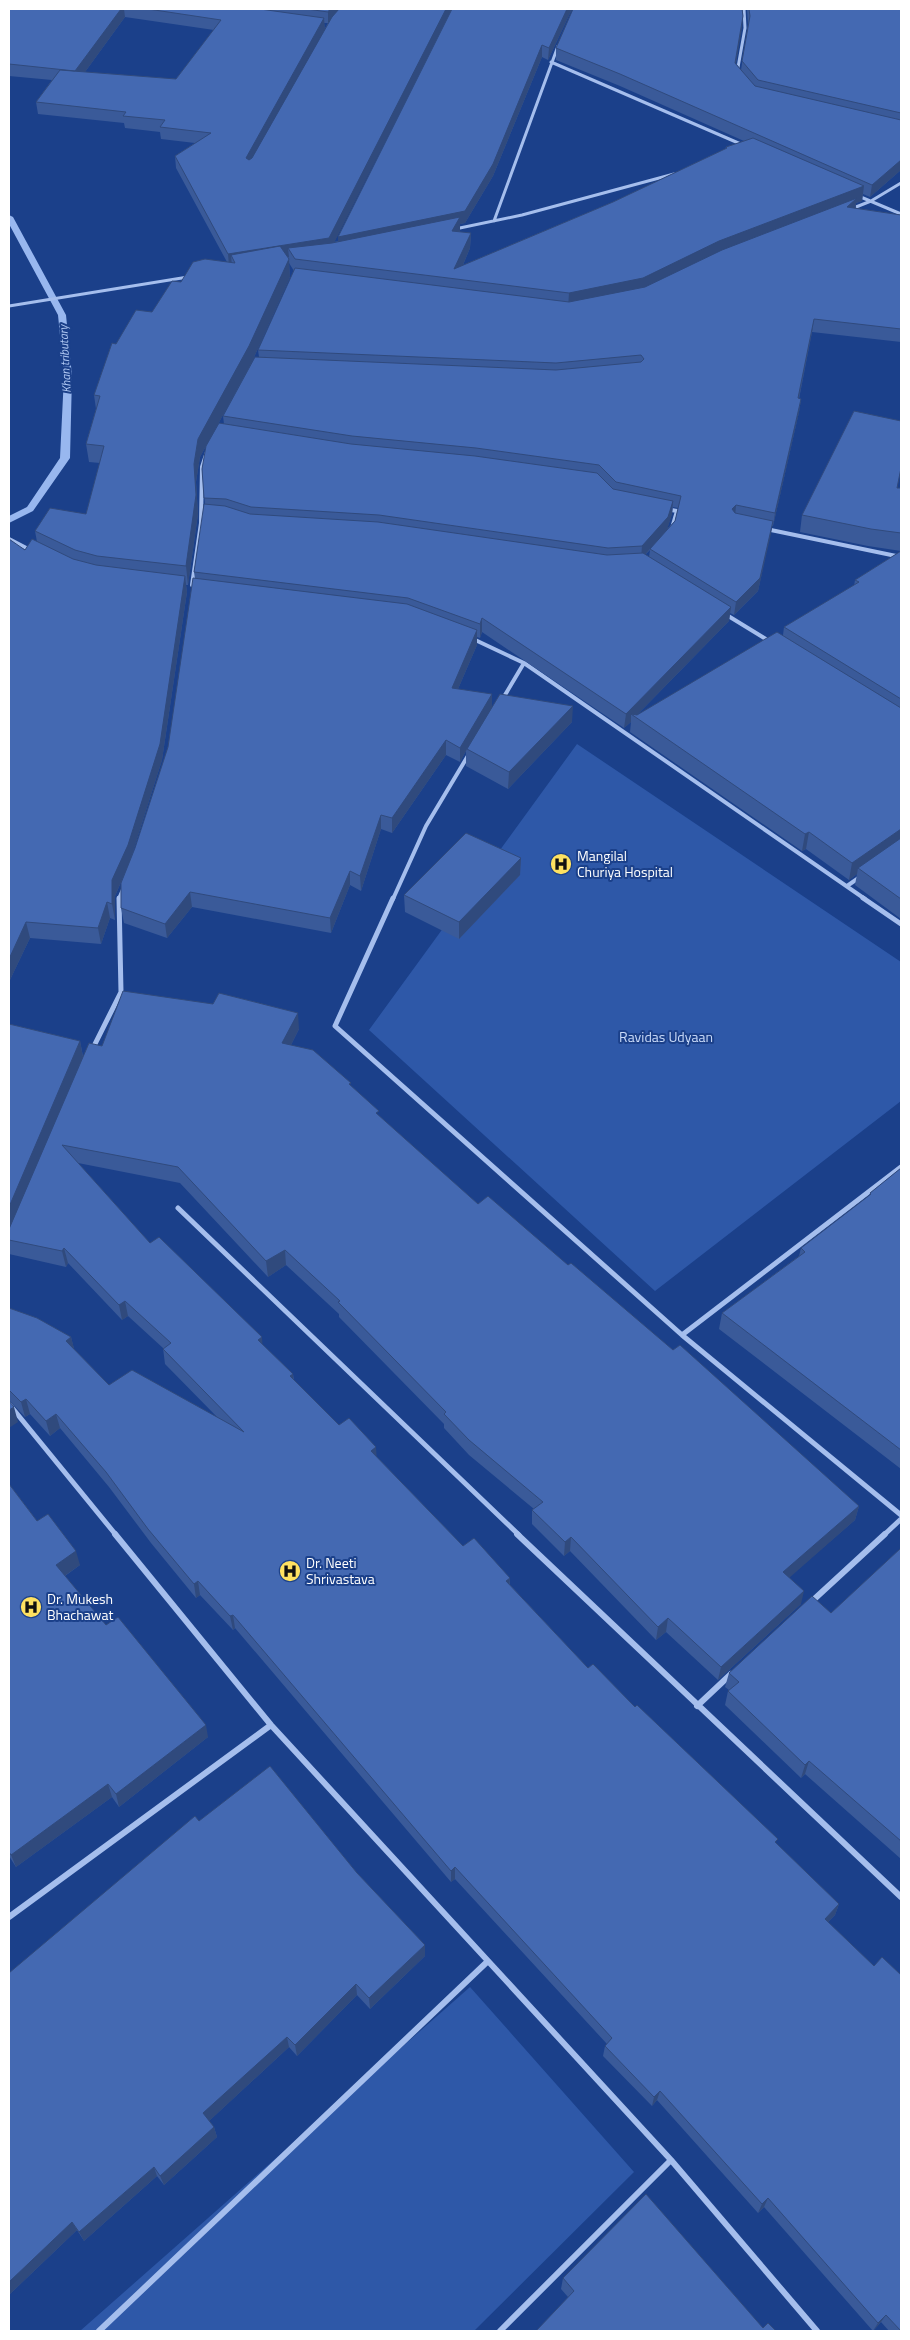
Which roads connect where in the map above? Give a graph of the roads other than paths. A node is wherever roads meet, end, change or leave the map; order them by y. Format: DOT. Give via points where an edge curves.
graph roads {
  1 [pos="744,9"];
  2 [pos="559,44"];
  3 [pos="551,62"];
  4 [pos="737,74"];
  5 [pos="752,148"];
  6 [pos="680,172"];
  7 [pos="901,183"];
  8 [pos="854,194"];
  9 [pos="871,202"];
  10 [pos="844,212"];
  11 [pos="901,214"];
  12 [pos="494,220"];
  13 [pos="447,230"];
  14 [pos="198,276"];
  15 [pos="9,306"];
  16 [pos="209,449"];
  17 [pos="659,507"];
  18 [pos="202,514"];
  19 [pos="210,515"];
  20 [pos="762,528"];
  21 [pos="670,532"];
  22 [pos="9,540"];
  23 [pos="34,553"];
  24 [pos="901,558"];
  25 [pos="183,588"];
  26 [pos="718,609"];
  27 [pos="466,636"];
  28 [pos="776,646"];
  29 [pos="524,663"];
  30 [pos="500,704"];
  31 [pos="475,744"];
  32 [pos="862,875"];
  33 [pos="126,880"];
  34 [pos="847,886"];
  35 [pos="901,924"];
  36 [pos="88,1057"];
  37 [pos="901,1167"];
  38 [pos="178,1208"];
  39 [pos="682,1335"];
  40 [pos="9,1404"];
  41 [pos="901,1515"];
  42 [pos="901,1519"];
  43 [pos="806,1606"];
  44 [pos="740,1666"];
  45 [pos="697,1706"];
  46 [pos="271,1725"];
  47 [pos="901,1898"];
  48 [pos="9,1917"];
  49 [pos="488,1961"];
  50 [pos="671,2160"];
  51 [pos="100,2331"];
  52 [pos="500,2331"];
  53 [pos="817,2331"];
  1 -- 4 [label="street" via="745,28"];
  2 -- 3 [label="street"];
  3 -- 5 [label="street"];
  3 -- 12 [label="street"];
  6 -- 12 [label="street"];
  7 -- 9 [label="street"];
  8 -- 9 [label="street"];
  9 -- 10 [label="street"];
  9 -- 11 [label="street"];
  12 -- 13 [label="street"];
  14 -- 15 [label="street"];
  16 -- 18 [label="street" via="200,482"];
  17 -- 21 [label="street" via="677,511"];
  18 -- 19 [label="street"];
  18 -- 25 [label="street" via="191,589"];
  20 -- 24 [label="street"];
  22 -- 23 [label="street"];
  26 -- 28 [label="street"];
  27 -- 29 [label="street"];
  29 -- 30 [label="street"];
  29 -- 34 [label="street"];
  31 -- 39 [label="street" via="426,826 335,1026"];
  32 -- 34 [label="street"];
  33 -- 36 [label="street" via="119,898 121,992"];
  34 -- 35 [label="street"];
  37 -- 39 [label="street"];
  38 -- 45 [label="street"];
  39 -- 41 [label="street"];
  40 -- 46 [label="street"];
  42 -- 43 [label="street"];
  44 -- 45 [label="street"];
  45 -- 47 [label="street"];
  46 -- 48 [label="street"];
  46 -- 49 [label="street"];
  49 -- 50 [label="street"];
  49 -- 51 [label="street"];
  50 -- 52 [label="street"];
  50 -- 53 [label="street"];
}
